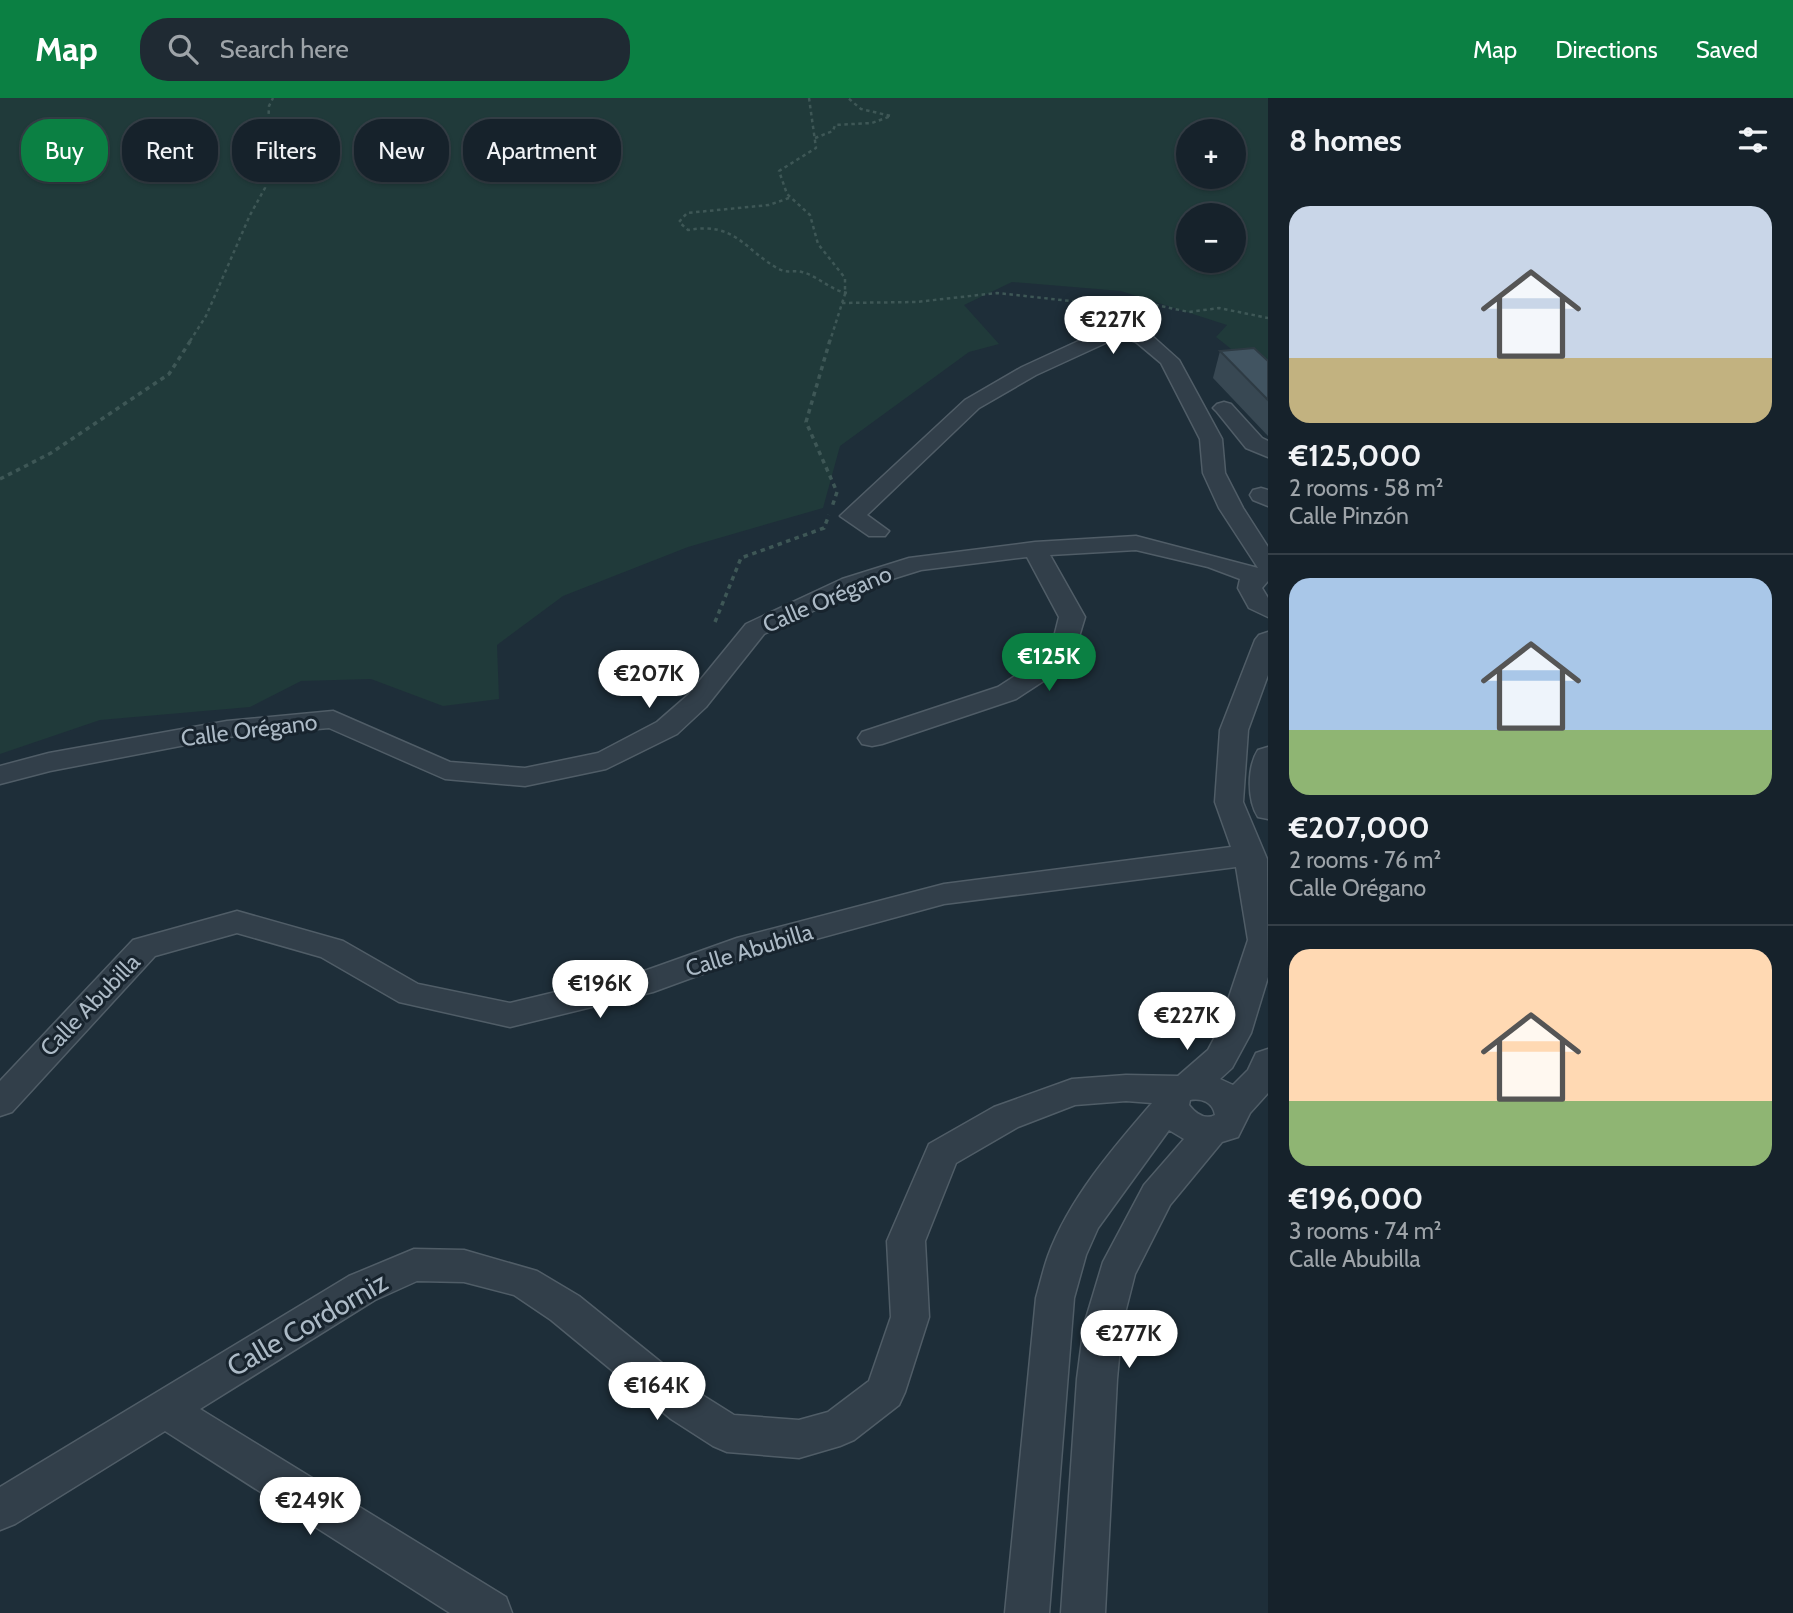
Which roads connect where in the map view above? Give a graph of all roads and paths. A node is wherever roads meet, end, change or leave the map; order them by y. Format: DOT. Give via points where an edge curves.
graph roads {
  1 [pos="273,98"];
  2 [pos="808,98"];
  3 [pos="848,98"];
  4 [pos="816,138"];
  5 [pos="789,198"];
  6 [pos="848,293"];
  7 [pos="841,303"];
  8 [pos="1268,318"];
  9 [pos="1224,408"];
  10 [pos="1268,450"];
  11 [pos="0,479"];
  12 [pos="877,531"];
  13 [pos="1035,549"];
  14 [pos="1264,572"];
  15 [pos="1268,609"];
  16 [pos="715,622"];
  17 [pos="1268,640"];
  18 [pos="872,738"];
  19 [pos="1268,755"];
  20 [pos="0,775"];
  21 [pos="1268,810"];
  22 [pos="1257,855"];
  23 [pos="1268,1062"];
  24 [pos="1179,1094"];
  25 [pos="0,1103"];
  26 [pos="1221,1120"];
  27 [pos="163,1408"];
  28 [pos="0,1510"];
  29 [pos="491,1613"];
  30 [pos="1027,1613"];
  31 [pos="1083,1613"];
  1 -- 11 [label="path" via="265,188 206,316 169,373 51,453"];
  2 -- 4 [label="path"];
  3 -- 4 [label="path" via="861,109 891,116 872,123 835,125 833,131"];
  4 -- 5 [label="path" via="817,148 779,171"];
  5 -- 6 [label="path" via="813,219 816,242 845,276"];
  5 -- 6 [label="path" via="769,205 687,213 679,222 688,230 734,234 782,271 803,272"];
  6 -- 7 [label="path"];
  7 -- 8 [label="path" via="916,302 996,293 1089,303 1128,299 1189,312 1219,308"];
  7 -- 16 [label="path" via="806,422 837,492 824,528 741,558"];
  9 -- 10 [label="street" via="1254,443"];
  12 -- 14 [label="street" via="852,516 972,404 1105,336 1128,332 1143,338 1169,360 1211,439 1214,473"];
  13 -- 14 [label="street, Calle Orégano" via="1136,543"];
  13 -- 18 [label="street" via="1072,617 1062,657 1007,693"];
  13 -- 20 [label="street, Calle Orégano" via="918,563 851,584 755,629 697,701 667,728 606,760 579,766 525,777 445,770 333,719 227,729"];
  14 -- 15 [label="street" via="1250,588"];
  17 -- 22 [label="street" via="1234,730 1229,802"];
  19 -- 21 [label="street" via="1264,774"];
  22 -- 24 [label="street" via="1250,872 1264,940 1234,1033 1220,1059"];
  22 -- 25 [label="street, Calle Abubilla" via="944,894 737,949 653,980 510,1015 410,994 331,949 237,922 144,948"];
  23 -- 26 [label="street" via="1263,1076"];
  24 -- 26 [label="street" via="1177,1117 1184,1123"];
  24 -- 27 [label="street, Calle Cordorniz" via="1126,1088 1072,1092 1006,1117 942,1154 906,1241 910,1317 886,1392 840,1427 799,1440 727,1433 685,1406 565,1308 524,1282 464,1266 414,1265 362,1288"];
  24 -- 30 [label="street" via="1084,1219 1067,1255 1055,1298 1049,1350"];
  26 -- 31 [label="street" via="1157,1195 1116,1273 1103,1325 1097,1379"];
  27 -- 28 [label="street, Calle Cordorniz"];
  27 -- 29 [label="street"];
}
